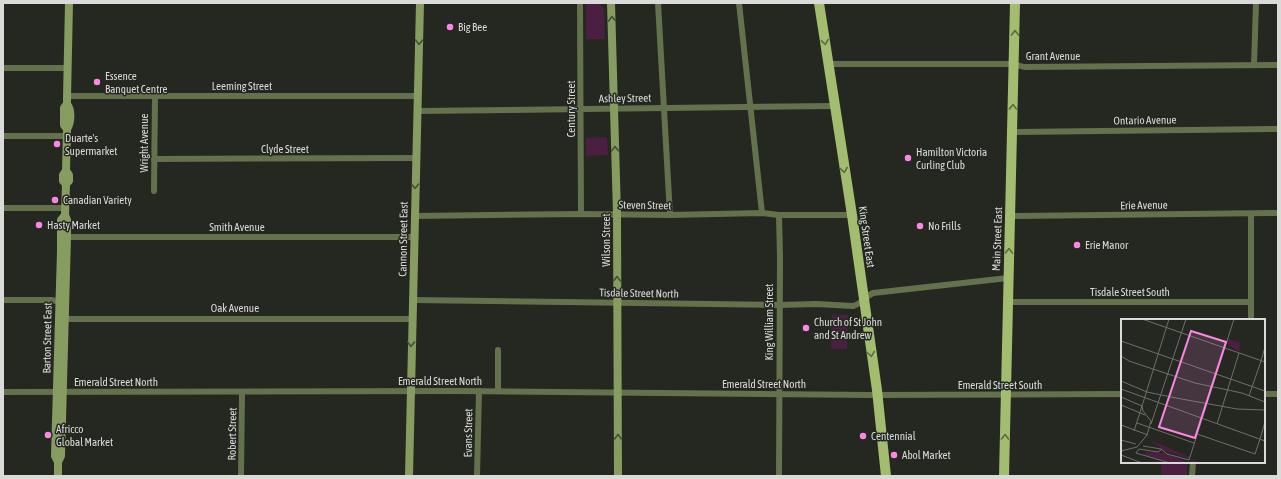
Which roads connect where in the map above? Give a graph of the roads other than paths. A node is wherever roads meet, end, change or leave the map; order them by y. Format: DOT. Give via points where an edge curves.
graph roads {
  1 [pos="69,3"];
  2 [pos="420,3"];
  3 [pos="580,3"];
  4 [pos="611,3"];
  5 [pos="658,3"];
  6 [pos="739,3"];
  7 [pos="819,3"];
  8 [pos="1015,3"];
  9 [pos="1256,3"];
  10 [pos="828,64"];
  11 [pos="1014,64"];
  12 [pos="1254,65"];
  13 [pos="1278,65"];
  14 [pos="3,68"];
  15 [pos="68,68"];
  16 [pos="155,96"];
  17 [pos="417,96"];
  18 [pos="67,100"];
  19 [pos="750,106"];
  20 [pos="834,106"];
  21 [pos="614,108"];
  22 [pos="664,108"];
  23 [pos="581,109"];
  24 [pos="417,111"];
  25 [pos="1278,129"];
  26 [pos="67,132"];
  27 [pos="1012,132"];
  28 [pos="3,136"];
  29 [pos="416,158"];
  30 [pos="154,159"];
  31 [pos="154,191"];
  32 [pos="3,208"];
  33 [pos="65,212"];
  34 [pos="762,213"];
  35 [pos="1278,213"];
  36 [pos="581,214"];
  37 [pos="617,214"];
  38 [pos="1251,214"];
  39 [pos="670,215"];
  40 [pos="779,215"];
  41 [pos="852,215"];
  42 [pos="414,216"];
  43 [pos="1010,216"];
  44 [pos="64,237"];
  45 [pos="413,237"];
  46 [pos="1008,278"];
  47 [pos="3,300"];
  48 [pos="412,300"];
  49 [pos="864,300"];
  50 [pos="62,302"];
  51 [pos="1008,302"];
  52 [pos="1252,302"];
  53 [pos="617,303"];
  54 [pos="779,305"];
  55 [pos="1251,317"];
  56 [pos="62,319"];
  57 [pos="412,319"];
  58 [pos="498,350"];
  59 [pos="410,391"];
  60 [pos="479,391"];
  61 [pos="498,391"];
  62 [pos="3,392"];
  63 [pos="60,392"];
  64 [pos="242,392"];
  65 [pos="618,392"];
  66 [pos="778,394"];
  67 [pos="1006,394"];
  68 [pos="1121,394"];
  69 [pos="1265,394"];
  70 [pos="1278,394"];
  71 [pos="877,395"];
  72 [pos="1192,463"];
  73 [pos="58,476"];
  74 [pos="241,476"];
  75 [pos="408,476"];
  76 [pos="477,476"];
  77 [pos="618,476"];
  78 [pos="779,476"];
  79 [pos="886,476"];
  80 [pos="1004,476"];
  81 [pos="1192,476"];
  1 -- 15 [label="main road, Barton Street East"];
  2 -- 17 [label="main road, Cannon Street East, one-way"];
  3 -- 23 [label="street, Century Street"];
  21 -- 4 [label="main road, Wilson Street, one-way"];
  5 -- 22 [label="street"];
  6 -- 19 [label="street"];
  7 -- 10 [label="main road, King Street East, one-way"];
  11 -- 8 [label="main road, Main Street East, one-way"];
  9 -- 12 [label="street"];
  10 -- 11 [label="street, Grant Avenue"];
  10 -- 20 [label="main road, King Street East"];
  11 -- 12 [label="street, Grant Avenue" via="1024,67"];
  27 -- 11 [label="main road, Main Street East, one-way"];
  12 -- 13 [label="street, Grant Avenue"];
  14 -- 15 [label="street"];
  15 -- 18 [label="main road, Barton Street East"];
  16 -- 17 [label="street, Leeming Street"];
  16 -- 18 [label="street, Leeming Street"];
  16 -- 30 [label="street, Wright Avenue"];
  17 -- 24 [label="main road, Cannon Street East"];
  18 -- 26 [label="main road, Barton Street East" via="70,108 70,125"];
  19 -- 20 [label="street, Ashley Street"];
  19 -- 22 [label="street, Ashley Street"];
  19 -- 34 [label="street"];
  20 -- 41 [label="main road, King Street East, one-way"];
  21 -- 22 [label="street, Ashley Street"];
  21 -- 23 [label="street, Ashley Street"];
  37 -- 21 [label="main road, Wilson Street, one-way"];
  22 -- 39 [label="street"];
  23 -- 24 [label="street, Ashley Street"];
  23 -- 36 [label="street, Century Street"];
  24 -- 29 [label="main road, Cannon Street East"];
  25 -- 27 [label="street, Ontario Avenue"];
  26 -- 28 [label="street"];
  26 -- 33 [label="main road, Barton Street East" via="66,171 69,181 66,184"];
  27 -- 43 [label="main road, Main Street East"];
  29 -- 30 [label="street, Clyde Street"];
  29 -- 42 [label="main road, Cannon Street East, one-way"];
  30 -- 31 [label="street, Wright Avenue"];
  32 -- 33 [label="street"];
  33 -- 44 [label="main road, Barton Street East" via="62,220"];
  34 -- 39 [label="street, Steven Street"];
  34 -- 40 [label="street, Steven Street"];
  35 -- 38 [label="street, Erie Avenue"];
  36 -- 37 [label="street, Steven Street"];
  36 -- 42 [label="street, Steven Street"];
  37 -- 39 [label="street, Steven Street"];
  53 -- 37 [label="main road, Wilson Street, one-way"];
  38 -- 43 [label="street, Erie Avenue"];
  38 -- 52 [label="street"];
  40 -- 41 [label="street, Steven Street"];
  40 -- 54 [label="street, King William Street"];
  41 -- 49 [label="main road, King Street East"];
  42 -- 45 [label="main road, Cannon Street East"];
  46 -- 43 [label="main road, Main Street East, one-way"];
  44 -- 45 [label="street, Smith Avenue"];
  44 -- 50 [label="main road, Barton Street East"];
  45 -- 48 [label="main road, Cannon Street East"];
  46 -- 49 [label="street" via="873,293"];
  46 -- 51 [label="main road, Main Street East"];
  47 -- 50 [label="street"];
  48 -- 53 [label="street, Tisdale Street North"];
  48 -- 57 [label="main road, Cannon Street East"];
  49 -- 54 [label="street, Tisdale Street North" via="853,306"];
  49 -- 71 [label="main road, King Street East, one-way"];
  50 -- 56 [label="main road, Barton Street East"];
  51 -- 52 [label="street, Tisdale Street South"];
  51 -- 67 [label="main road, Main Street East"];
  52 -- 55 [label="street"];
  53 -- 54 [label="street, Tisdale Street North"];
  53 -- 65 [label="main road, Wilson Street"];
  54 -- 66 [label="street, King William Street"];
  56 -- 57 [label="street, Oak Avenue"];
  56 -- 63 [label="main road, Barton Street East"];
  57 -- 59 [label="main road, Cannon Street East, one-way"];
  58 -- 61 [label="street"];
  59 -- 60 [label="street, Emerald Street North"];
  59 -- 64 [label="street, Emerald Street North"];
  59 -- 75 [label="main road, Cannon Street East"];
  60 -- 61 [label="street, Emerald Street North"];
  60 -- 76 [label="street, Evans Street"];
  61 -- 65 [label="street, Emerald Street North"];
  62 -- 63 [label="street, Emerald Street North"];
  63 -- 64 [label="street, Emerald Street North"];
  63 -- 73 [label="main road, Barton Street East" via="55,456 58,462"];
  64 -- 74 [label="street, Robert Street"];
  65 -- 66 [label="street, Emerald Street North"];
  77 -- 65 [label="main road, Wilson Street, one-way"];
  66 -- 71 [label="street, Emerald Street North"];
  66 -- 78 [label="street, King William Street"];
  67 -- 68 [label="street, Emerald Street South"];
  67 -- 71 [label="street, Emerald Street South"];
  80 -- 67 [label="main road, Main Street East, one-way"];
  69 -- 70 [label="street"];
  71 -- 79 [label="main road, King Street East"];
  72 -- 81 [label="street"];
}
